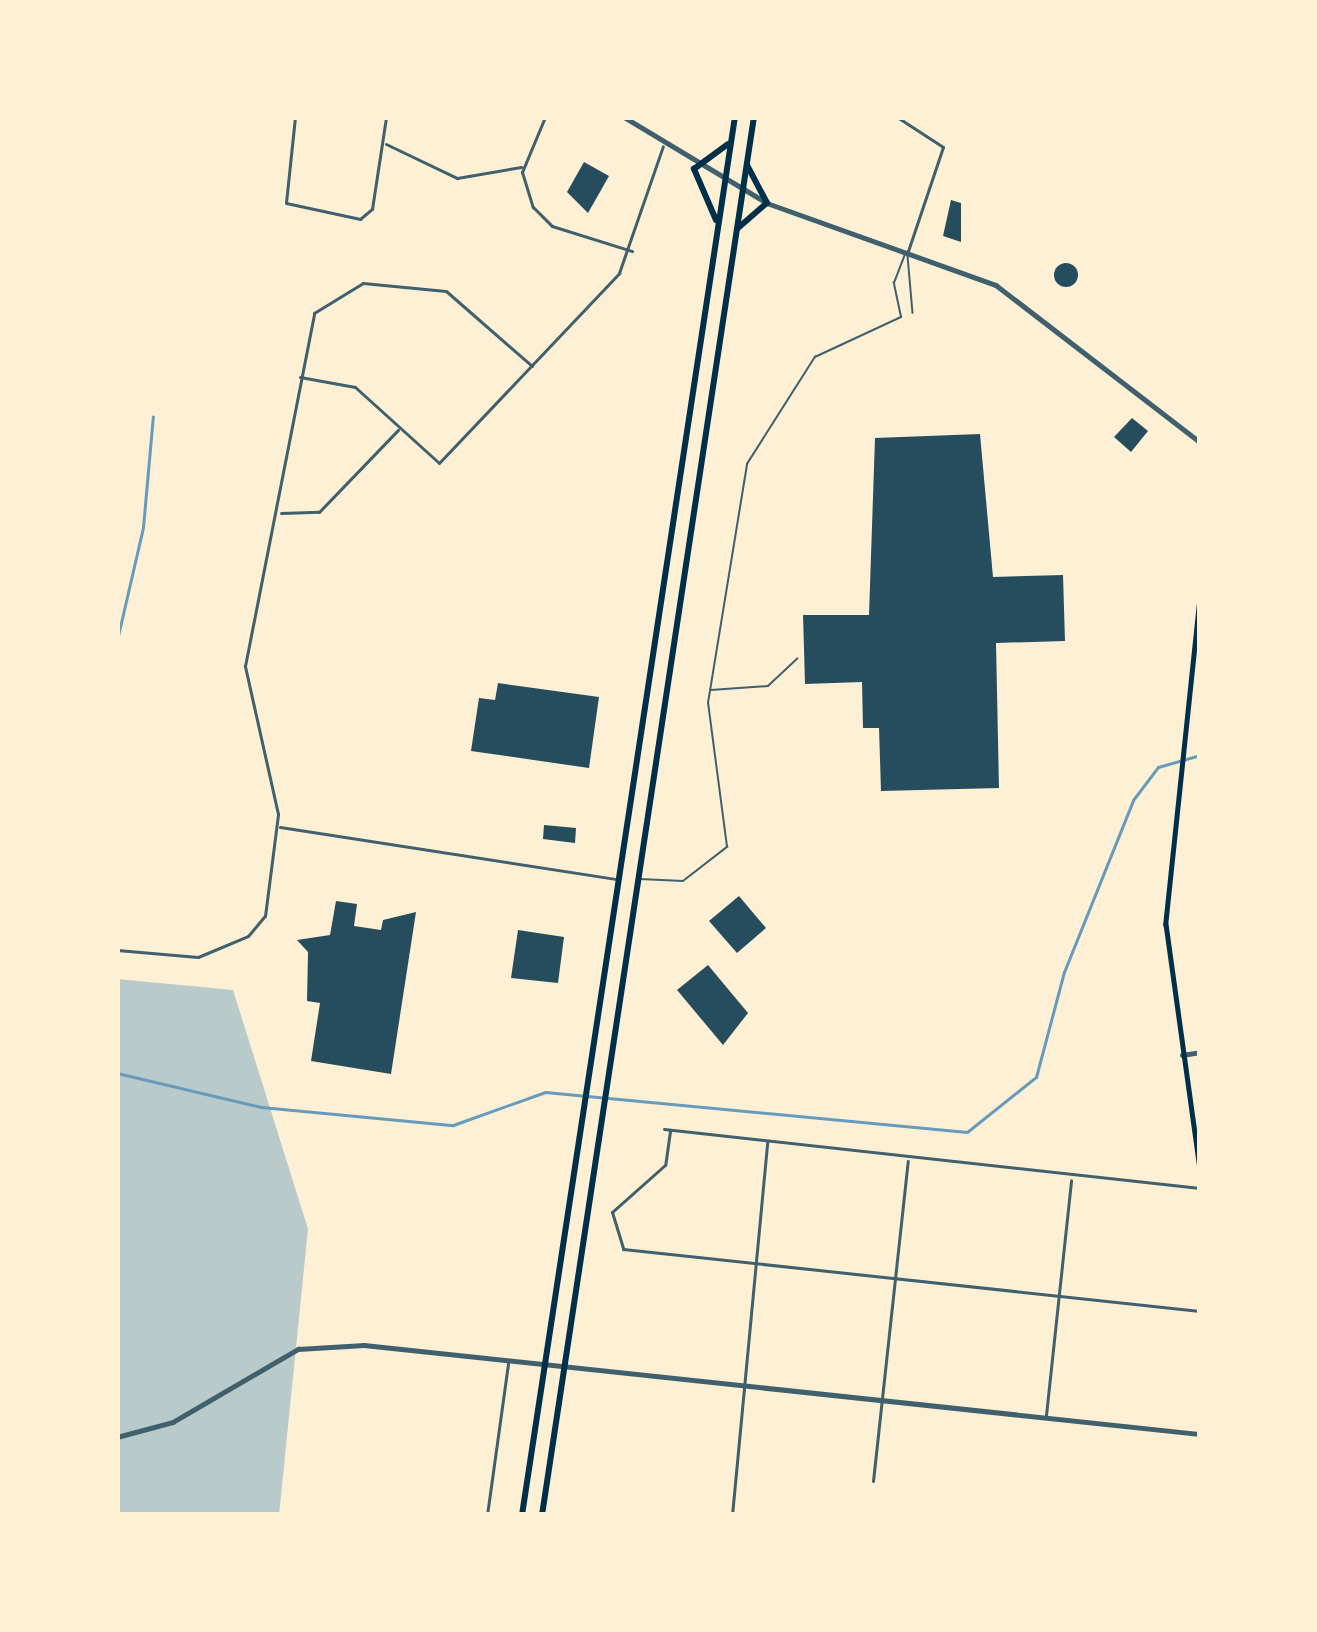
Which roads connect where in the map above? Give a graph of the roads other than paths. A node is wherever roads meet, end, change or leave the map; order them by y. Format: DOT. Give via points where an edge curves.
graph roads {
  1 [pos="295,117"];
  2 [pos="386,117"];
  3 [pos="544,117"];
  4 [pos="623,117"];
  5 [pos="735,117"];
  6 [pos="754,117"];
  7 [pos="897,117"];
  8 [pos="732,135"];
  9 [pos="383,143"];
  10 [pos="663,146"];
  11 [pos="746,164"];
  12 [pos="523,167"];
  13 [pos="694,169"];
  14 [pos="725,184"];
  15 [pos="742,191"];
  16 [pos="767,203"];
  17 [pos="716,227"];
  18 [pos="735,231"];
  19 [pos="632,251"];
  20 [pos="908,252"];
  21 [pos="913,313"];
  22 [pos="532,366"];
  23 [pos="299,377"];
  24 [pos="400,428"];
  25 [pos="1200,442"];
  26 [pos="279,513"];
  27 [pos="1200,598"];
  28 [pos="797,659"];
  29 [pos="710,691"];
  30 [pos="278,827"];
  31 [pos="618,879"];
  32 [pos="636,879"];
  33 [pos="117,950"];
  34 [pos="1200,1052"];
  35 [pos="1181,1055"];
  36 [pos="767,1142"];
  37 [pos="909,1158"];
  38 [pos="1200,1168"];
  39 [pos="1071,1177"];
  40 [pos="1200,1188"];
  41 [pos="753,1264"];
  42 [pos="896,1280"];
  43 [pos="1058,1297"];
  44 [pos="1200,1311"];
  45 [pos="508,1361"];
  46 [pos="544,1365"];
  47 [pos="565,1368"];
  48 [pos="740,1388"];
  49 [pos="884,1400"];
  50 [pos="1045,1417"];
  51 [pos="1200,1434"];
  52 [pos="117,1437"];
  53 [pos="873,1481"];
  54 [pos="487,1515"];
  55 [pos="522,1515"];
  56 [pos="542,1515"];
  57 [pos="732,1515"];
  1 -- 9 [label="street" via="283,194 292,207 366,216"];
  2 -- 9 [label="street"];
  3 -- 12 [label="street"];
  4 -- 10 [label="street"];
  5 -- 8 [label="main road"];
  6 -- 11 [label="main road"];
  7 -- 20 [label="street" via="943,147"];
  8 -- 13 [label="main road" via="721,156"];
  8 -- 14 [label="main road"];
  9 -- 12 [label="street" via="457,178"];
  10 -- 13 [label="street"];
  10 -- 19 [label="street"];
  11 -- 15 [label="main road"];
  11 -- 16 [label="main road"];
  12 -- 19 [label="street" via="544,221"];
  13 -- 14 [label="street"];
  13 -- 17 [label="main road"];
  14 -- 15 [label="street"];
  14 -- 17 [label="main road"];
  15 -- 16 [label="street"];
  15 -- 18 [label="main road"];
  16 -- 18 [label="main road"];
  16 -- 20 [label="street"];
  17 -- 31 [label="main road"];
  18 -- 32 [label="main road"];
  19 -- 22 [label="street"];
  20 -- 21 [label="lane"];
  20 -- 25 [label="street" via="1031,306"];
  20 -- 29 [label="lane" via="893,283 901,317 815,357 752,453"];
  22 -- 23 [label="street" via="452,293 363,283 314,313"];
  22 -- 24 [label="street" via="439,463"];
  23 -- 24 [label="street" via="351,385"];
  23 -- 26 [label="street"];
  24 -- 26 [label="street" via="319,512"];
  26 -- 30 [label="street" via="245,675"];
  27 -- 35 [label="main road" via="1179,724 1166,946"];
  28 -- 29 [label="lane" via="768,686"];
  29 -- 32 [label="lane" via="725,850 683,881"];
  30 -- 31 [label="street"];
  30 -- 33 [label="street" via="265,916 248,937 190,958"];
  31 -- 32 [label="lane"];
  31 -- 46 [label="main road"];
  32 -- 47 [label="main road"];
  34 -- 35 [label="street"];
  35 -- 38 [label="main road"];
  36 -- 37 [label="street"];
  36 -- 41 [label="street"];
  36 -- 41 [label="street" via="667,1130 665,1165 612,1212 614,1242"];
  37 -- 39 [label="street"];
  37 -- 42 [label="street"];
  39 -- 40 [label="street"];
  39 -- 43 [label="street"];
  41 -- 42 [label="street"];
  41 -- 48 [label="street"];
  42 -- 43 [label="street"];
  42 -- 49 [label="street"];
  43 -- 44 [label="street"];
  43 -- 50 [label="street"];
  45 -- 46 [label="street"];
  45 -- 52 [label="street" via="298,1349 173,1422"];
  45 -- 54 [label="street"];
  46 -- 47 [label="street"];
  46 -- 55 [label="main road"];
  47 -- 48 [label="street"];
  47 -- 56 [label="main road"];
  48 -- 49 [label="street"];
  48 -- 57 [label="street"];
  49 -- 50 [label="street"];
  49 -- 53 [label="street"];
  50 -- 51 [label="street"];
}
